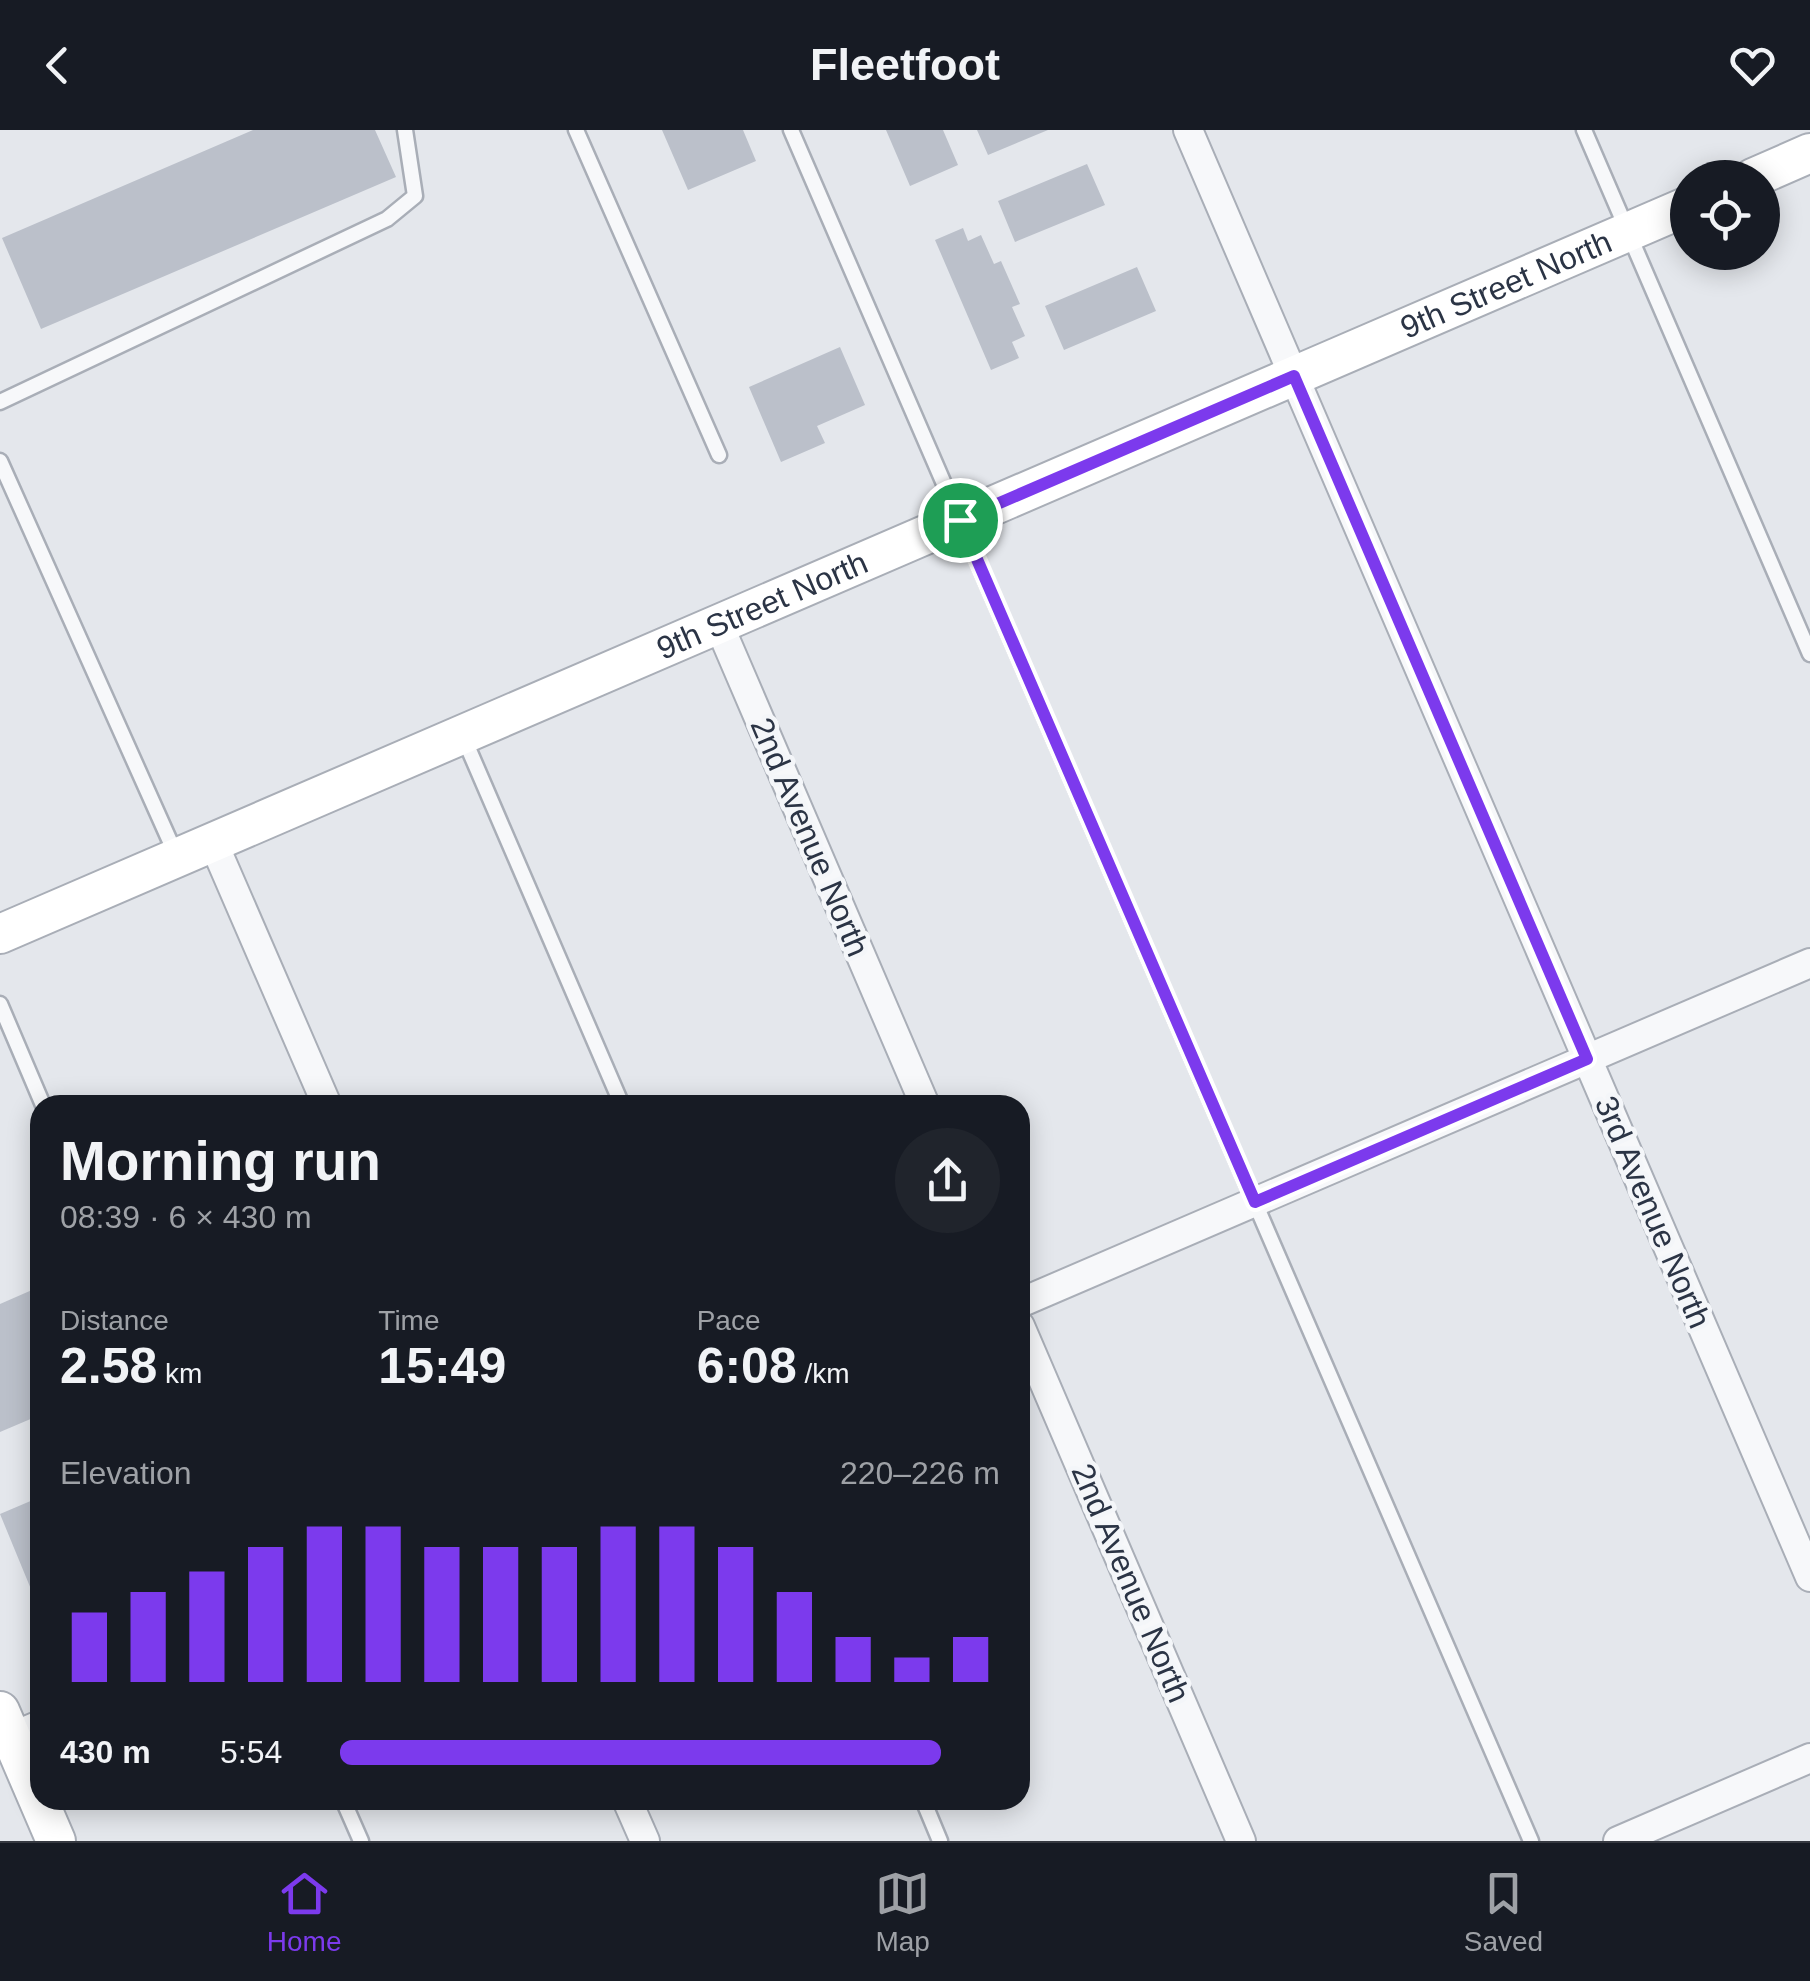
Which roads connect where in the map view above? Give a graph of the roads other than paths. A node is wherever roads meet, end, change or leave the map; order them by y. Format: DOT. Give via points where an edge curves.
graph roads {
  1 [pos="405,130"];
  2 [pos="576,130"];
  3 [pos="791,130"];
  4 [pos="1188,130"];
  5 [pos="1584,130"];
  6 [pos="1810,153"];
  7 [pos="1780,166"];
  8 [pos="1670,214"];
  9 [pos="1628,232"];
  10 [pos="1294,376"];
  11 [pos="0,402"];
  12 [pos="719,455"];
  13 [pos="0,461"];
  14 [pos="960,520"];
  15 [pos="718,624"];
  16 [pos="1810,654"];
  17 [pos="462,735"];
  18 [pos="213,842"];
  19 [pos="177,858"];
  20 [pos="0,934"];
  21 [pos="1810,963"];
  22 [pos="0,1004"];
  23 [pos="1587,1059"];
  24 [pos="40,1095"];
  25 [pos="322,1095"];
  26 [pos="618,1095"];
  27 [pos="921,1095"];
  28 [pos="1255,1202"];
  29 [pos="1030,1299"];
  30 [pos="1030,1349"];
  31 [pos="1810,1577"];
  32 [pos="13,1729"];
  33 [pos="1810,1758"];
  34 [pos="30,1773"];
  35 [pos="44,1810"];
  36 [pos="348,1810"];
  37 [pos="631,1810"];
  38 [pos="926,1810"];
  39 [pos="56,1841"];
  40 [pos="361,1841"];
  41 [pos="645,1841"];
  42 [pos="940,1841"];
  43 [pos="1242,1841"];
  44 [pos="1532,1841"];
  45 [pos="1618,1841"];
  1 -- 11 [label="lane" via="415,196 387,219"];
  2 -- 12 [label="lane"];
  3 -- 14 [label="lane"];
  4 -- 10 [label="street, 3rd Avenue North"];
  5 -- 9 [label="lane"];
  6 -- 7 [label="street"];
  8 -- 9 [label="street, 9th Street North"];
  9 -- 10 [label="street, 9th Street North"];
  9 -- 16 [label="lane"];
  10 -- 14 [label="street, 9th Street North"];
  10 -- 23 [label="street, 3rd Avenue North"];
  13 -- 19 [label="lane"];
  14 -- 15 [label="street, 9th Street North"];
  14 -- 28 [label="lane"];
  15 -- 17 [label="street, 9th Street North"];
  15 -- 27 [label="street, 2nd Avenue North"];
  17 -- 18 [label="street, 9th Street North"];
  17 -- 26 [label="lane"];
  18 -- 19 [label="street, 9th Street North"];
  18 -- 25 [label="street"];
  19 -- 20 [label="street, 9th Street North"];
  21 -- 23 [label="street"];
  22 -- 24 [label="lane"];
  23 -- 28 [label="street"];
  23 -- 31 [label="street, 3rd Avenue North"];
  28 -- 29 [label="street"];
  28 -- 44 [label="lane"];
  30 -- 43 [label="street, 2nd Avenue North"];
  32 -- 34 [label="street"];
  33 -- 45 [label="street"];
  35 -- 39 [label="street"];
  36 -- 40 [label="lane"];
  37 -- 41 [label="street"];
  38 -- 42 [label="lane"];
}
